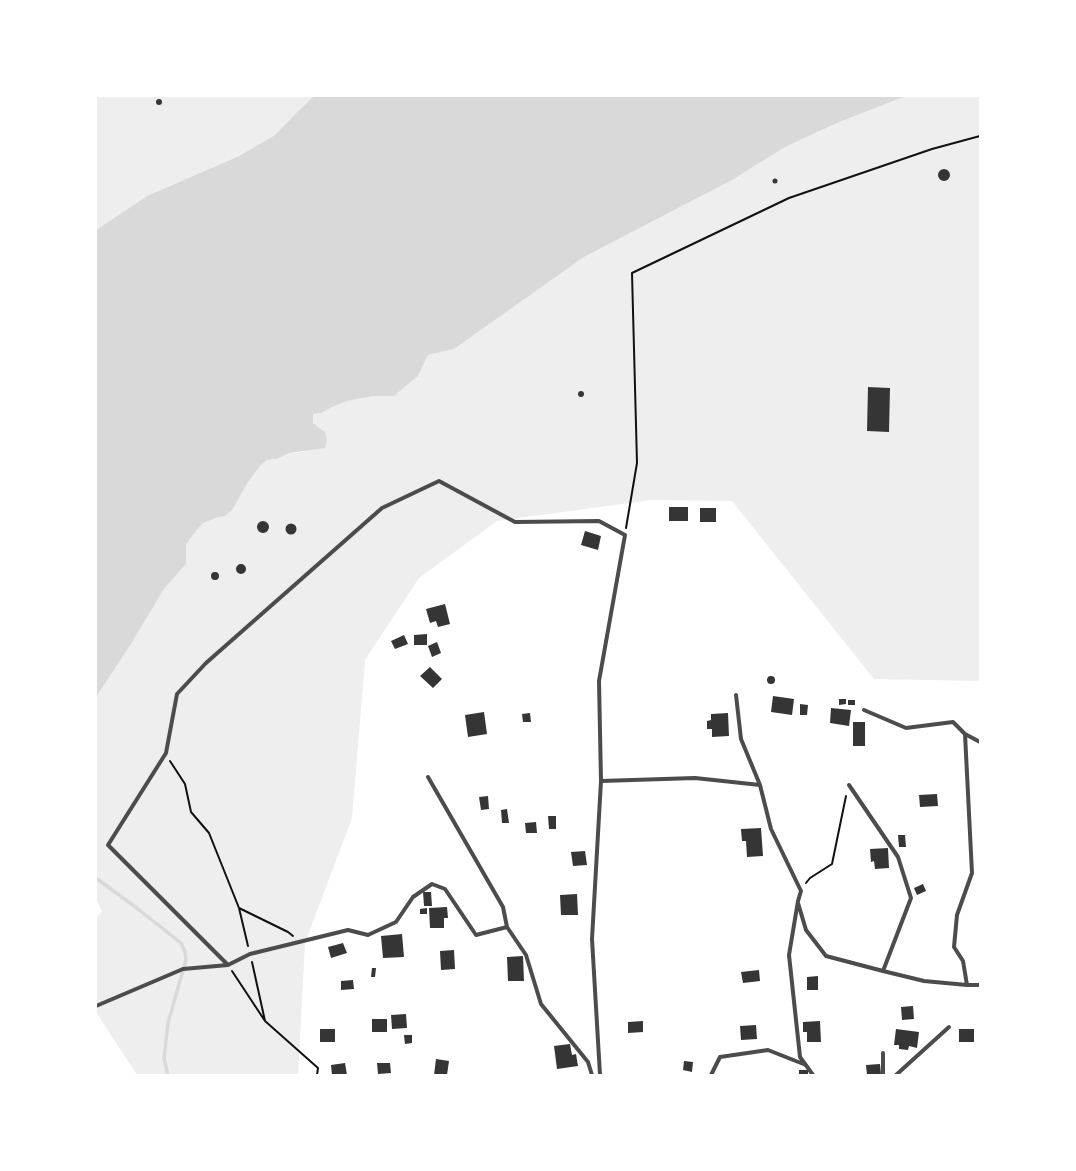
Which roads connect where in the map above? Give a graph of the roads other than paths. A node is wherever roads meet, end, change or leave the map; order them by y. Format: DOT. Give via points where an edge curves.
graph roads {
  1 [pos="736,695"];
  2 [pos="864,710"];
  3 [pos="965,734"];
  4 [pos="980,742"];
  5 [pos="428,777"];
  6 [pos="601,781"];
  7 [pos="849,784"];
  8 [pos="760,785"];
  9 [pos="798,901"];
  10 [pos="507,927"];
  11 [pos="228,965"];
  12 [pos="883,971"];
  13 [pos="980,985"];
  14 [pos="967,986"];
  15 [pos="96,1006"];
  16 [pos="949,1027"];
  17 [pos="883,1053"];
  18 [pos="808,1067"];
  19 [pos="592,1075"];
  20 [pos="600,1075"];
  21 [pos="711,1075"];
  22 [pos="813,1075"];
  23 [pos="883,1075"];
  24 [pos="896,1075"];
  1 -- 8 [label="street" via="741,739"];
  2 -- 3 [label="street" via="906,728 952,722"];
  3 -- 4 [label="street"];
  3 -- 14 [label="street" via="972,873 957,915 954,947 963,961"];
  5 -- 10 [label="street" via="503,907"];
  6 -- 8 [label="street" via="695,778"];
  6 -- 11 [label="street" via="599,681 625,535 600,521 515,522 439,481 382,508 206,663 177,694 166,753 108,845"];
  6 -- 20 [label="street" via="592,939"];
  7 -- 12 [label="street" via="898,857 911,898"];
  8 -- 9 [label="street" via="771,829 801,891"];
  9 -- 12 [label="street" via="806,930 826,956"];
  9 -- 18 [label="street" via="789,955 800,1057"];
  10 -- 11 [label="street" via="476,935 445,889 432,884 413,897 396,922 368,935 348,930 250,954"];
  10 -- 19 [label="street" via="526,955 540,1004 588,1062"];
  11 -- 15 [label="street" via="183,969"];
  12 -- 14 [label="street"];
  13 -- 14 [label="street"];
  16 -- 24 [label="street"];
  17 -- 23 [label="street"];
  18 -- 21 [label="street" via="768,1050 720,1057"];
  18 -- 22 [label="street"];
}
